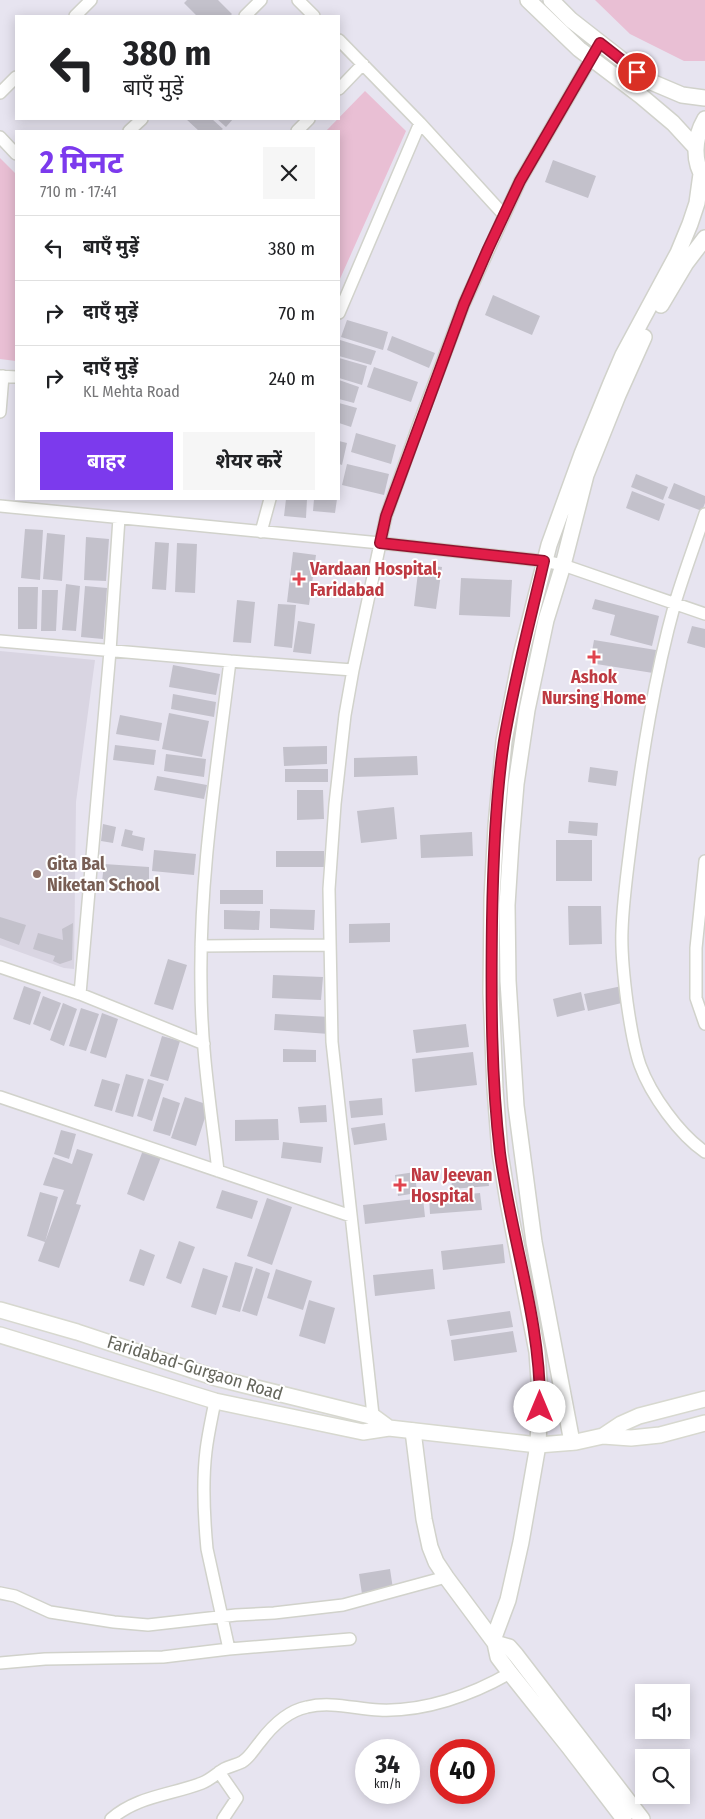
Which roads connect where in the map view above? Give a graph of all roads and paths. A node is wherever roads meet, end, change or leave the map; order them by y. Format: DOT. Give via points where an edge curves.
graph roads {
  1 [pos="91,0"];
  2 [pos="261,0"];
  3 [pos="298,0"];
  4 [pos="528,0"];
  5 [pos="551,0"];
  6 [pos="76,15"];
  7 [pos="246,15"];
  8 [pos="313,15"];
  9 [pos="340,41"];
  10 [pos="600,43"];
  11 [pos="591,58"];
  12 [pos="363,64"];
  13 [pos="15,78"];
  14 [pos="340,88"];
  15 [pos="0,93"];
  16 [pos="705,98"];
  17 [pos="705,118"];
  18 [pos="141,120"];
  19 [pos="309,120"];
  20 [pos="420,123"];
  21 [pos="131,130"];
  22 [pos="298,130"];
  23 [pos="0,137"];
  24 [pos="696,148"];
  25 [pos="15,153"];
  26 [pos="703,177"];
  27 [pos="504,215"];
  28 [pos="705,238"];
  29 [pos="340,310"];
  30 [pos="2,376"];
  31 [pos="15,377"];
  32 [pos="0,412"];
  33 [pos="270,500"];
  34 [pos="0,506"];
  35 [pos="705,514"];
  36 [pos="119,518"];
  37 [pos="261,532"];
  38 [pos="380,543"];
  39 [pos="544,561"];
  40 [pos="563,565"];
  41 [pos="676,603"];
  42 [pos="705,614"];
  43 [pos="0,641"];
  44 [pos="110,651"];
  45 [pos="230,661"];
  46 [pos="352,670"];
  47 [pos="705,861"];
  48 [pos="330,945"];
  49 [pos="201,946"];
  50 [pos="0,967"];
  51 [pos="80,994"];
  52 [pos="705,1024"];
  53 [pos="204,1044"];
  54 [pos="0,1097"];
  55 [pos="705,1152"];
  56 [pos="218,1171"];
  57 [pos="351,1216"];
  58 [pos="0,1310"];
  59 [pos="0,1335"];
  60 [pos="705,1399"];
  61 [pos="215,1401"];
  62 [pos="705,1423"];
  63 [pos="374,1424"];
  64 [pos="413,1431"];
  65 [pos="603,1436"];
  66 [pos="572,1442"];
  67 [pos="538,1445"];
  68 [pos="446,1577"];
  69 [pos="0,1593"];
  70 [pos="221,1616"];
  71 [pos="350,1639"];
  72 [pos="494,1641"];
  73 [pos="229,1649"];
  74 [pos="0,1663"];
  75 [pos="510,1673"];
  76 [pos="219,1772"];
  77 [pos="111,1819"];
  78 [pos="223,1819"];
  79 [pos="624,1819"];
  80 [pos="642,1819"];
  1 -- 6 [label="street"];
  2 -- 7 [label="street"];
  3 -- 8 [label="street"];
  4 -- 11 [label="street"];
  5 -- 10 [label="street"];
  9 -- 12 [label="street"];
  10 -- 11 [label="street"];
  10 -- 16 [label="street" via="649,81 682,95"];
  11 -- 24 [label="street" via="673,123"];
  11 -- 27 [label="street"];
  12 -- 14 [label="street"];
  12 -- 20 [label="street"];
  13 -- 15 [label="street"];
  17 -- 24 [label="street"];
  18 -- 21 [label="street"];
  19 -- 22 [label="street"];
  20 -- 27 [label="street"];
  20 -- 29 [label="street"];
  23 -- 25 [label="street"];
  24 -- 26 [label="street"];
  26 -- 39 [label="street" via="690,224 678,252 611,383"];
  27 -- 38 [label="street" via="464,304 386,516"];
  28 -- 40 [label="street" via="662,304 618,395 586,475"];
  30 -- 31 [label="street"];
  30 -- 32 [label="street"];
  33 -- 37 [label="street"];
  34 -- 36 [label="street"];
  35 -- 41 [label="street"];
  36 -- 37 [label="street"];
  36 -- 44 [label="street"];
  37 -- 38 [label="street"];
  38 -- 39 [label="street"];
  38 -- 46 [label="street"];
  39 -- 40 [label="street"];
  39 -- 67 [label="street" via="521,655 502,756 492,898 491,993 500,1153 540,1381"];
  40 -- 41 [label="street"];
  40 -- 66 [label="street" via="546,620 526,710 514,804 508,924 511,1044 523,1171"];
  41 -- 42 [label="street"];
  41 -- 55 [label="street" via="652,702 639,776 626,880 622,962 630,1024 640,1066 670,1117"];
  43 -- 44 [label="street"];
  44 -- 45 [label="street"];
  44 -- 51 [label="street"];
  45 -- 46 [label="street"];
  45 -- 49 [label="street" via="206,863"];
  46 -- 48 [label="street" via="335,804 329,889"];
  47 -- 52 [label="street" via="696,948 696,998"];
  48 -- 49 [label="street"];
  48 -- 57 [label="street" via="332,1042"];
  49 -- 53 [label="street"];
  50 -- 51 [label="street"];
  51 -- 53 [label="street"];
  53 -- 56 [label="street"];
  54 -- 56 [label="street"];
  56 -- 57 [label="street"];
  57 -- 63 [label="street"];
  58 -- 63 [label="street, Faridabad-Gurgaon Road"];
  59 -- 61 [label="street, Faridabad-Gurgaon Road"];
  60 -- 65 [label="street, Faridabad-Gurgaon Road" via="639,1416"];
  61 -- 63 [label="street, Faridabad-Gurgaon Road" via="363,1432"];
  61 -- 70 [label="street" via="206,1448 204,1504 207,1550"];
  62 -- 65 [label="street, Faridabad-Gurgaon Road" via="660,1435"];
  63 -- 64 [label="street, Faridabad-Gurgaon Road"];
  64 -- 67 [label="street, Faridabad-Gurgaon Road"];
  64 -- 68 [label="street" via="430,1547"];
  65 -- 66 [label="street, Faridabad-Gurgaon Road"];
  66 -- 67 [label="street, Faridabad-Gurgaon Road"];
  67 -- 72 [label="street" via="512,1584"];
  68 -- 70 [label="street" via="343,1605"];
  68 -- 72 [label="street"];
  69 -- 70 [label="street" via="15,1596 50,1612 130,1624 171,1623"];
  70 -- 73 [label="street"];
  71 -- 73 [label="street"];
  72 -- 75 [label="street" via="498,1657"];
  72 -- 80 [label="street" via="509,1647 516,1655"];
  73 -- 74 [label="street" via="162,1657"];
  75 -- 76 [label="street" via="488,1686 423,1706 383,1710 328,1705 295,1710 265,1735 247,1759"];
  75 -- 79 [label="street"];
  76 -- 77 [label="street" via="203,1782 144,1799"];
  76 -- 78 [label="street" via="237,1798"];
}
